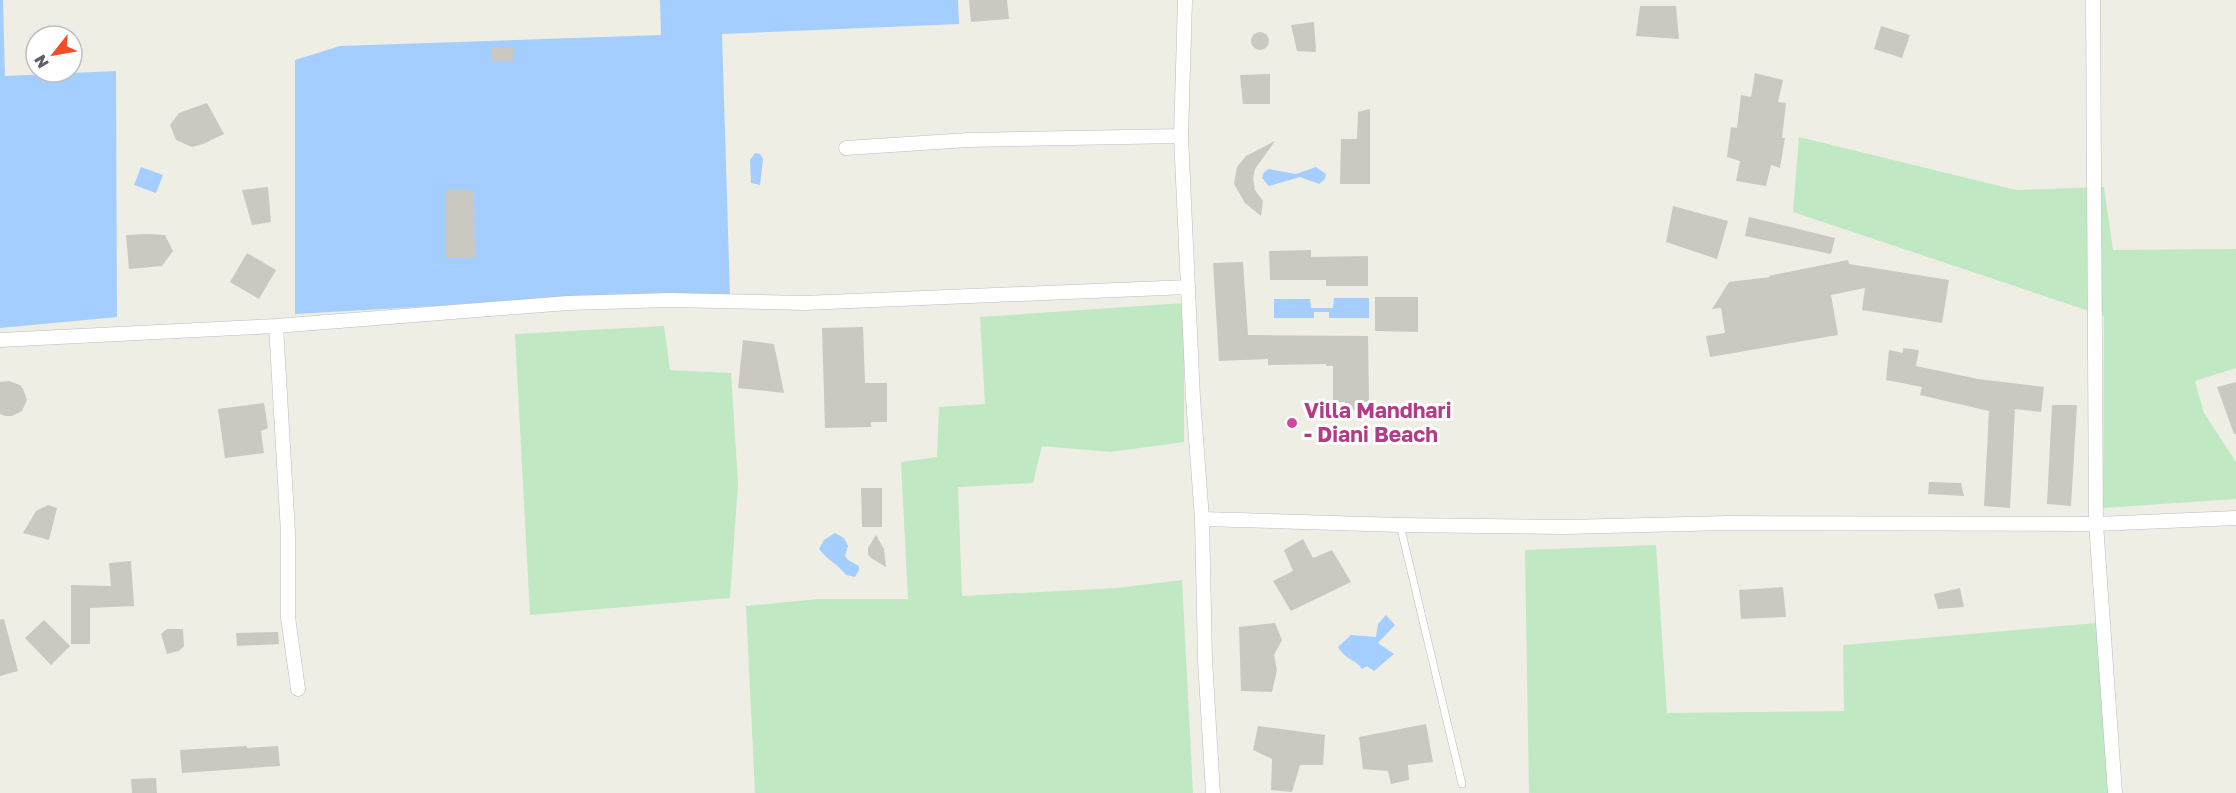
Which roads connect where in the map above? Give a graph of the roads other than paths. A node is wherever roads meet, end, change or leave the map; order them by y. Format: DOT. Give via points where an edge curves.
graph roads {
  1 [pos="1185,0"];
  2 [pos="2093,0"];
  3 [pos="1181,136"];
  4 [pos="846,148"];
  5 [pos="1188,287"];
  6 [pos="276,326"];
  7 [pos="0,340"];
  8 [pos="2236,518"];
  9 [pos="1202,519"];
  10 [pos="2096,524"];
  11 [pos="1400,525"];
  12 [pos="298,689"];
  13 [pos="1462,784"];
  14 [pos="1213,793"];
  15 [pos="2115,793"];
  1 -- 3 [label="street"];
  2 -- 10 [label="street"];
  3 -- 4 [label="street" via="979,139"];
  3 -- 5 [label="street"];
  5 -- 6 [label="street" via="804,303 568,303"];
  5 -- 9 [label="street"];
  6 -- 7 [label="street"];
  6 -- 12 [label="street" via="288,533 288,617"];
  8 -- 10 [label="street"];
  9 -- 11 [label="street"];
  9 -- 14 [label="street"];
  10 -- 11 [label="street"];
  10 -- 15 [label="street"];
  11 -- 13 [label="lane"];
}
